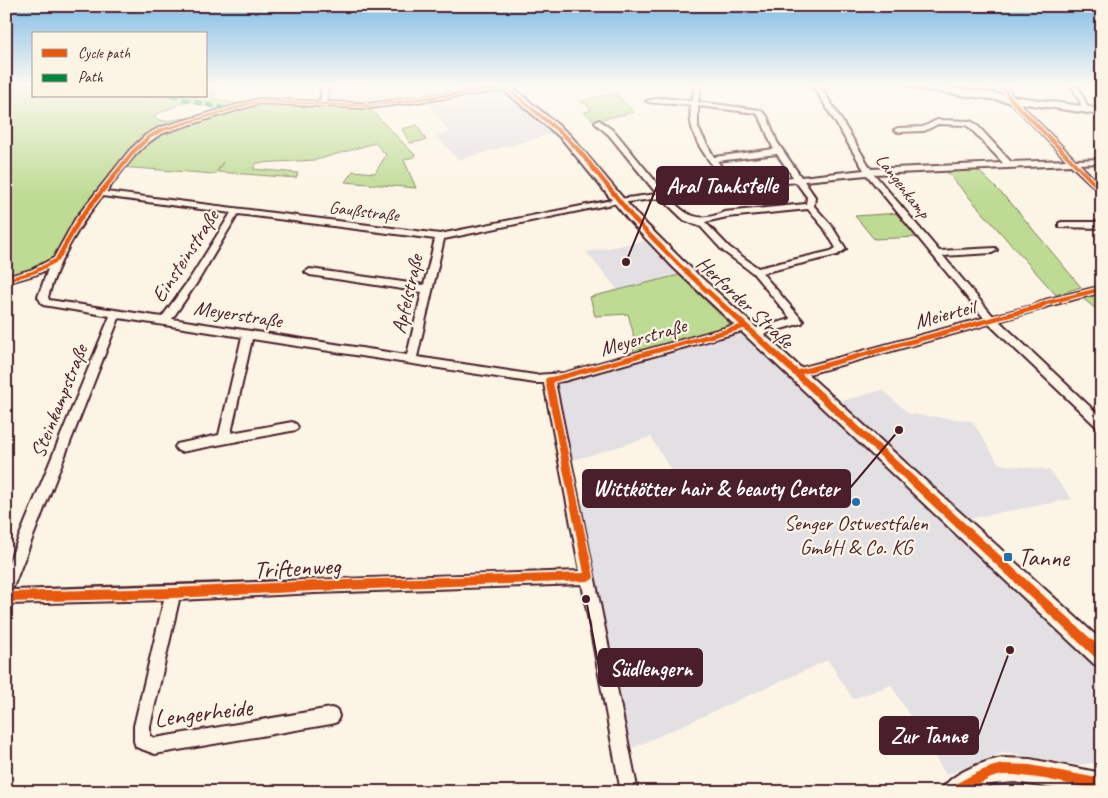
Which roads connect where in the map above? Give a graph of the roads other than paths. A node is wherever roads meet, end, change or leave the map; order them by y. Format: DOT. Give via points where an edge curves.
graph roads {
  1 [pos="187,122"];
  2 [pos="547,122"];
  3 [pos="600,122"];
  4 [pos="693,122"];
  5 [pos="764,122"];
  6 [pos="839,122"];
  7 [pos="937,122"];
  8 [pos="944,122"];
  9 [pos="1033,122"];
  10 [pos="898,130"];
  11 [pos="780,151"];
  12 [pos="713,159"];
  13 [pos="1070,161"];
  14 [pos="1102,161"];
  15 [pos="1008,164"];
  16 [pos="868,171"];
  17 [pos="799,179"];
  18 [pos="733,187"];
  19 [pos="1102,192"];
  20 [pos="102,194"];
  21 [pos="664,195"];
  22 [pos="620,201"];
  23 [pos="810,206"];
  24 [pos="236,211"];
  25 [pos="695,221"];
  26 [pos="1062,225"];
  27 [pos="1102,225"];
  28 [pos="440,237"];
  29 [pos="992,250"];
  30 [pos="936,254"];
  31 [pos="57,260"];
  32 [pos="756,270"];
  33 [pos="34,272"];
  34 [pos="310,272"];
  35 [pos="48,275"];
  36 [pos="6,280"];
  37 [pos="427,289"];
  38 [pos="1102,289"];
  39 [pos="116,314"];
  40 [pos="990,320"];
  41 [pos="164,322"];
  42 [pos="750,330"];
  43 [pos="248,335"];
  44 [pos="411,360"];
  45 [pos="797,373"];
  46 [pos="548,380"];
  47 [pos="1102,424"];
  48 [pos="292,426"];
  49 [pos="224,439"];
  50 [pos="181,447"];
  51 [pos="589,577"];
  52 [pos="6,587"];
  53 [pos="172,593"];
  54 [pos="6,597"];
  55 [pos="1102,656"];
  56 [pos="331,716"];
  57 [pos="1036,772"];
  58 [pos="1102,784"];
  59 [pos="630,792"];
  60 [pos="953,792"];
  61 [pos="1080,792"];
  1 -- 20 [label="street, Meyerstraße" via="162,130 150,138 134,152"];
  2 -- 22 [label="main road, Herforder Straße" via="566,137"];
  3 -- 21 [label="street"];
  4 -- 12 [label="street"];
  5 -- 11 [label="street"];
  6 -- 16 [label="street, Langenkamp"];
  7 -- 10 [label="street" via="924,129"];
  8 -- 15 [label="street" via="973,126"];
  9 -- 13 [label="street"];
  11 -- 12 [label="street"];
  11 -- 17 [label="street"];
  12 -- 18 [label="street"];
  13 -- 14 [label="street, Gaußstraße"];
  13 -- 15 [label="street, Gaußstraße"];
  13 -- 19 [label="street"];
  15 -- 16 [label="street, Gaußstraße"];
  16 -- 17 [label="street, Gaußstraße"];
  16 -- 30 [label="street, Langenkamp"];
  17 -- 18 [label="street, Gaußstraße"];
  17 -- 23 [label="street" via="811,197"];
  18 -- 21 [label="street, Gaußstraße"];
  20 -- 24 [label="street, Gaußstraße"];
  20 -- 31 [label="street, Meyerstraße" via="79,220"];
  21 -- 22 [label="street, Gaußstraße"];
  21 -- 25 [label="street" via="670,204"];
  22 -- 28 [label="street, Gaußstraße"];
  22 -- 42 [label="main road, Herforder Straße" via="657,243"];
  23 -- 25 [label="street"];
  23 -- 32 [label="street" via="841,249"];
  24 -- 28 [label="street, Gaußstraße"];
  24 -- 41 [label="street, Einsteinstraße" via="195,279"];
  25 -- 32 [label="street" via="704,225 726,249"];
  26 -- 27 [label="street"];
  28 -- 37 [label="street, Apfelstraße"];
  29 -- 30 [label="street"];
  30 -- 40 [label="street, Langenkamp"];
  31 -- 33 [label="street"];
  31 -- 35 [label="street, Meyerstraße"];
  32 -- 42 [label="street, Meyerstraße" via="798,321"];
  33 -- 35 [label="street"];
  33 -- 36 [label="street"];
  34 -- 37 [label="street"];
  35 -- 39 [label="street, Meyerstraße" via="43,297 46,303"];
  37 -- 44 [label="street, Apfelstraße"];
  38 -- 40 [label="street, Meierteil"];
  39 -- 41 [label="street, Meyerstraße"];
  39 -- 52 [label="street, Steinkampstraße"];
  40 -- 45 [label="street, Meierteil"];
  40 -- 47 [label="street, Langenkamp"];
  41 -- 43 [label="street, Meyerstraße"];
  42 -- 45 [label="main road, Herforder Straße"];
  42 -- 46 [label="street, Meyerstraße"];
  43 -- 44 [label="street, Meyerstraße"];
  43 -- 49 [label="street"];
  44 -- 46 [label="street, Meyerstraße"];
  45 -- 55 [label="main road, Herforder Straße"];
  46 -- 51 [label="street"];
  48 -- 49 [label="street"];
  49 -- 50 [label="street"];
  51 -- 53 [label="street, Triftenweg"];
  51 -- 59 [label="street"];
  53 -- 54 [label="street, Triftenweg"];
  53 -- 56 [label="street, Lengerheide" via="142,726 142,741 155,746"];
  57 -- 58 [label="main road"];
  57 -- 60 [label="main road" via="992,772"];
  57 -- 61 [label="main road"];
}
